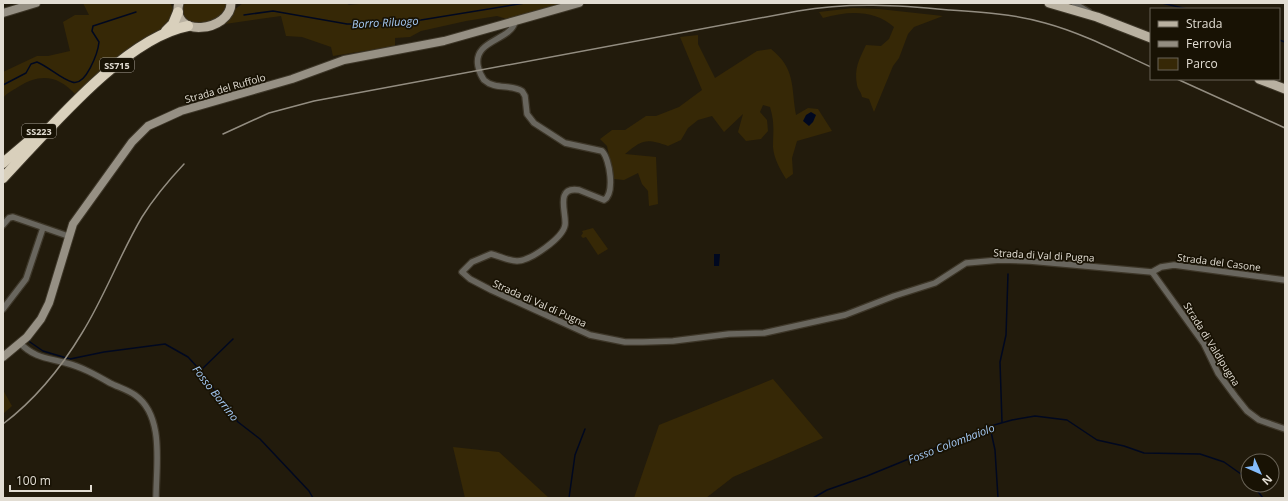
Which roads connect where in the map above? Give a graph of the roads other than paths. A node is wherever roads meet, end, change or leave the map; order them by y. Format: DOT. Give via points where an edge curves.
graph roads {
  1 [pos="36,3"];
  2 [pos="579,3"];
  3 [pos="1049,3"];
  4 [pos="1059,3"];
  5 [pos="1074,3"];
  6 [pos="233,5"];
  7 [pos="177,6"];
  8 [pos="3,14"];
  9 [pos="1094,16"];
  10 [pos="515,22"];
  11 [pos="188,26"];
  12 [pos="161,35"];
  13 [pos="1150,38"];
  14 [pos="1262,80"];
  15 [pos="1285,89"];
  16 [pos="77,101"];
  17 [pos="3,163"];
  18 [pos="3,178"];
  19 [pos="3,225"];
  20 [pos="43,228"];
  21 [pos="68,236"];
  22 [pos="1152,272"];
  23 [pos="1285,280"];
  24 [pos="3,309"];
  25 [pos="20,343"];
  26 [pos="3,357"];
  27 [pos="1285,429"];
  28 [pos="156,498"];
  1 -- 8 [label="street"];
  2 -- 10 [label="street, Strada del Ruffolo"];
  3 -- 9 [label="main road"];
  4 -- 9 [label="main road"];
  5 -- 9 [label="street"];
  6 -- 11 [label="main road" via="224,18 215,24 200,28"];
  7 -- 11 [label="main road" via="182,20"];
  7 -- 12 [label="highway, SS715" via="173,24"];
  9 -- 13 [label="main road"];
  10 -- 21 [label="street, Strada del Ruffolo" via="437,43 348,59 292,79 163,118 137,136 79,214"];
  10 -- 22 [label="street, Strada di Val di Pugna" via="512,29 489,43 481,52 477,62 480,75 490,84 522,91 528,116 534,123 565,143 602,151 608,162 610,192 604,200 575,189 567,193 563,198 565,226 546,247 528,258 513,261 490,254 472,262 462,272 491,290 590,335 625,342 673,342 729,334 764,333 855,312 935,283 966,263 983,261 1030,261"];
  11 -- 12 [label="highway, SS715"];
  12 -- 16 [label="highway, SS715" via="116,66"];
  14 -- 15 [label="main road"];
  16 -- 17 [label="highway, SS223"];
  16 -- 18 [label="highway, SS715"];
  19 -- 20 [label="street" via="13,217"];
  20 -- 21 [label="street"];
  20 -- 24 [label="street" via="26,279"];
  21 -- 25 [label="street, Strada del Ruffolo" via="45,311 37,326"];
  22 -- 23 [label="street, Strada del Casone" via="1174,265"];
  22 -- 27 [label="street, Strada di Valdipugna" via="1204,344 1218,373 1234,396 1259,420"];
  25 -- 26 [label="street, Strada del Ruffolo"];
  25 -- 28 [label="street" via="35,356 88,371 135,395 148,408 153,419 157,448"];
}
